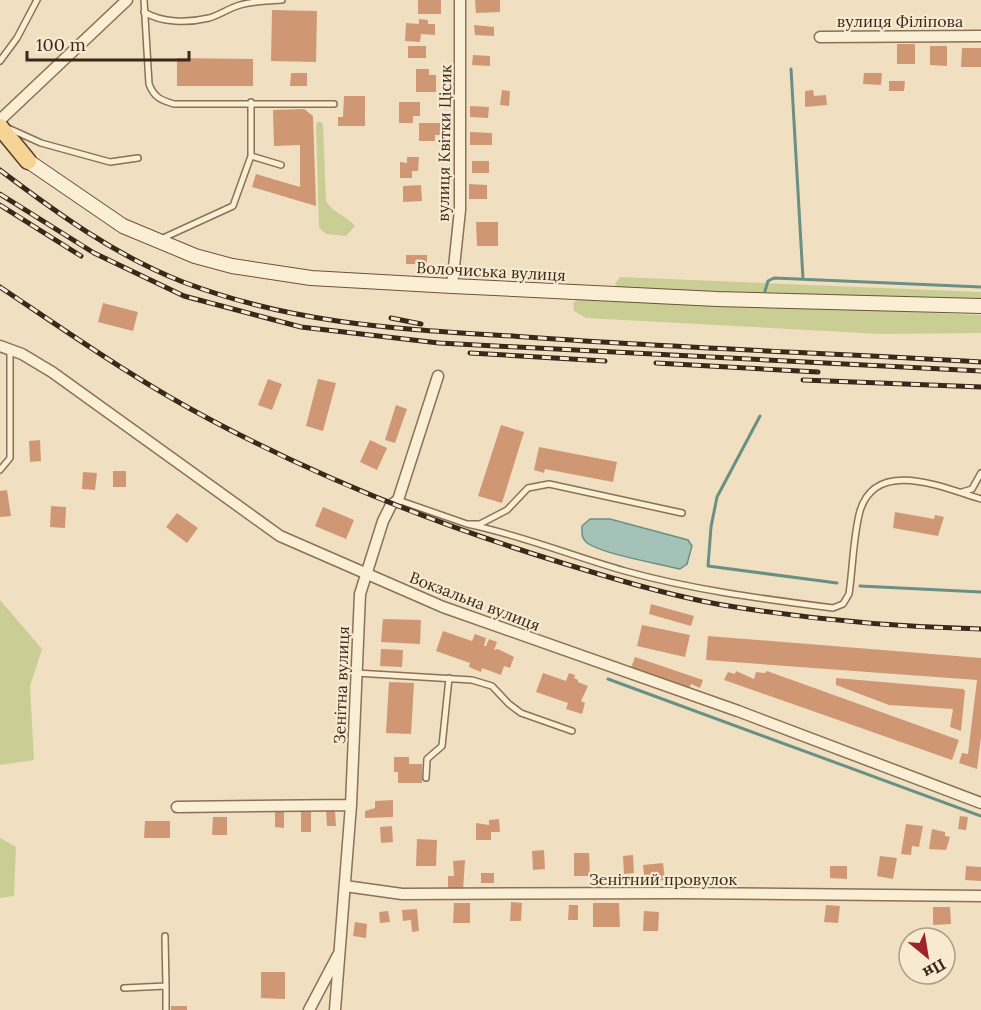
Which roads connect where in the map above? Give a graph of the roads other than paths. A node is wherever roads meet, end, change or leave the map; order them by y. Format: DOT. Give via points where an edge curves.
graph roads {
  1 [pos="37,0"];
  2 [pos="127,0"];
  3 [pos="144,0"];
  4 [pos="282,0"];
  5 [pos="460,0"];
  6 [pos="144,12"];
  7 [pos="981,36"];
  8 [pos="820,37"];
  9 [pos="0,61"];
  10 [pos="251,102"];
  11 [pos="334,104"];
  12 [pos="0,120"];
  13 [pos="0,126"];
  14 [pos="0,138"];
  15 [pos="250,156"];
  16 [pos="138,158"];
  17 [pos="28,161"];
  18 [pos="281,165"];
  19 [pos="157,241"];
  20 [pos="452,286"];
  21 [pos="981,306"];
  22 [pos="5,348"];
  23 [pos="438,376"];
  24 [pos="0,470"];
  25 [pos="981,473"];
  26 [pos="959,493"];
  27 [pos="981,499"];
  28 [pos="398,500"];
  29 [pos="681,513"];
  30 [pos="467,524"];
  31 [pos="365,573"];
  32 [pos="356,673"];
  33 [pos="449,678"];
  34 [pos="572,731"];
  35 [pos="426,778"];
  36 [pos="981,803"];
  37 [pos="351,805"];
  38 [pos="177,807"];
  39 [pos="345,886"];
  40 [pos="981,896"];
  41 [pos="165,936"];
  42 [pos="340,952"];
  43 [pos="166,986"];
  44 [pos="124,988"];
  45 [pos="166,1010"];
  46 [pos="309,1010"];
  47 [pos="335,1010"];
  1 -- 9 [label="lane"];
  2 -- 12 [label="street"];
  3 -- 6 [label="lane"];
  4 -- 6 [label="lane" via="255,2 208,18 187,20 166,21"];
  5 -- 20 [label="street, вулиця Квітки Цісик" via="460,210"];
  6 -- 10 [label="lane" via="148,84 152,94 174,104"];
  7 -- 8 [label="street, вулиця Філіпова"];
  10 -- 11 [label="lane"];
  10 -- 15 [label="lane"];
  13 -- 16 [label="lane" via="41,143 110,162"];
  13 -- 17 [label="main road"];
  14 -- 17 [label="main road"];
  15 -- 18 [label="lane"];
  15 -- 19 [label="lane" via="233,206"];
  17 -- 19 [label="main road, Волочиська вулиця" via="123,226"];
  19 -- 20 [label="main road, Волочиська вулиця" via="232,266 311,278"];
  20 -- 21 [label="main road, Волочиська вулиця"];
  22 -- 24 [label="lane" via="10,458"];
  22 -- 31 [label="street, Вокзальна вулиця" via="52,372 280,536"];
  23 -- 28 [label="street, Зенітна вулиця"];
  25 -- 26 [label="lane" via="972,489"];
  26 -- 27 [label="lane"];
  26 -- 30 [label="lane" via="929,483 895,480 874,486 860,513 849,594 843,604 833,608 699,589 627,572 502,531"];
  28 -- 30 [label="lane"];
  28 -- 31 [label="street, Зенітна вулиця" via="383,521"];
  29 -- 30 [label="lane" via="549,484 534,485 499,515 480,524"];
  31 -- 32 [label="street, Зенітна вулиця" via="360,594"];
  31 -- 36 [label="street, Вокзальна вулиця" via="443,607 738,711"];
  32 -- 33 [label="lane"];
  32 -- 37 [label="street, Зенітна вулиця"];
  33 -- 34 [label="lane" via="492,686 521,713"];
  33 -- 35 [label="lane" via="442,746 427,759"];
  37 -- 38 [label="street"];
  37 -- 39 [label="street, Зенітна вулиця"];
  39 -- 40 [label="street, Зенітний провулок" via="402,894"];
  39 -- 42 [label="street, Зенітна вулиця"];
  41 -- 43 [label="lane"];
  42 -- 46 [label="street"];
  42 -- 47 [label="street, Зенітна вулиця"];
  43 -- 44 [label="lane"];
  43 -- 45 [label="lane"];
}
